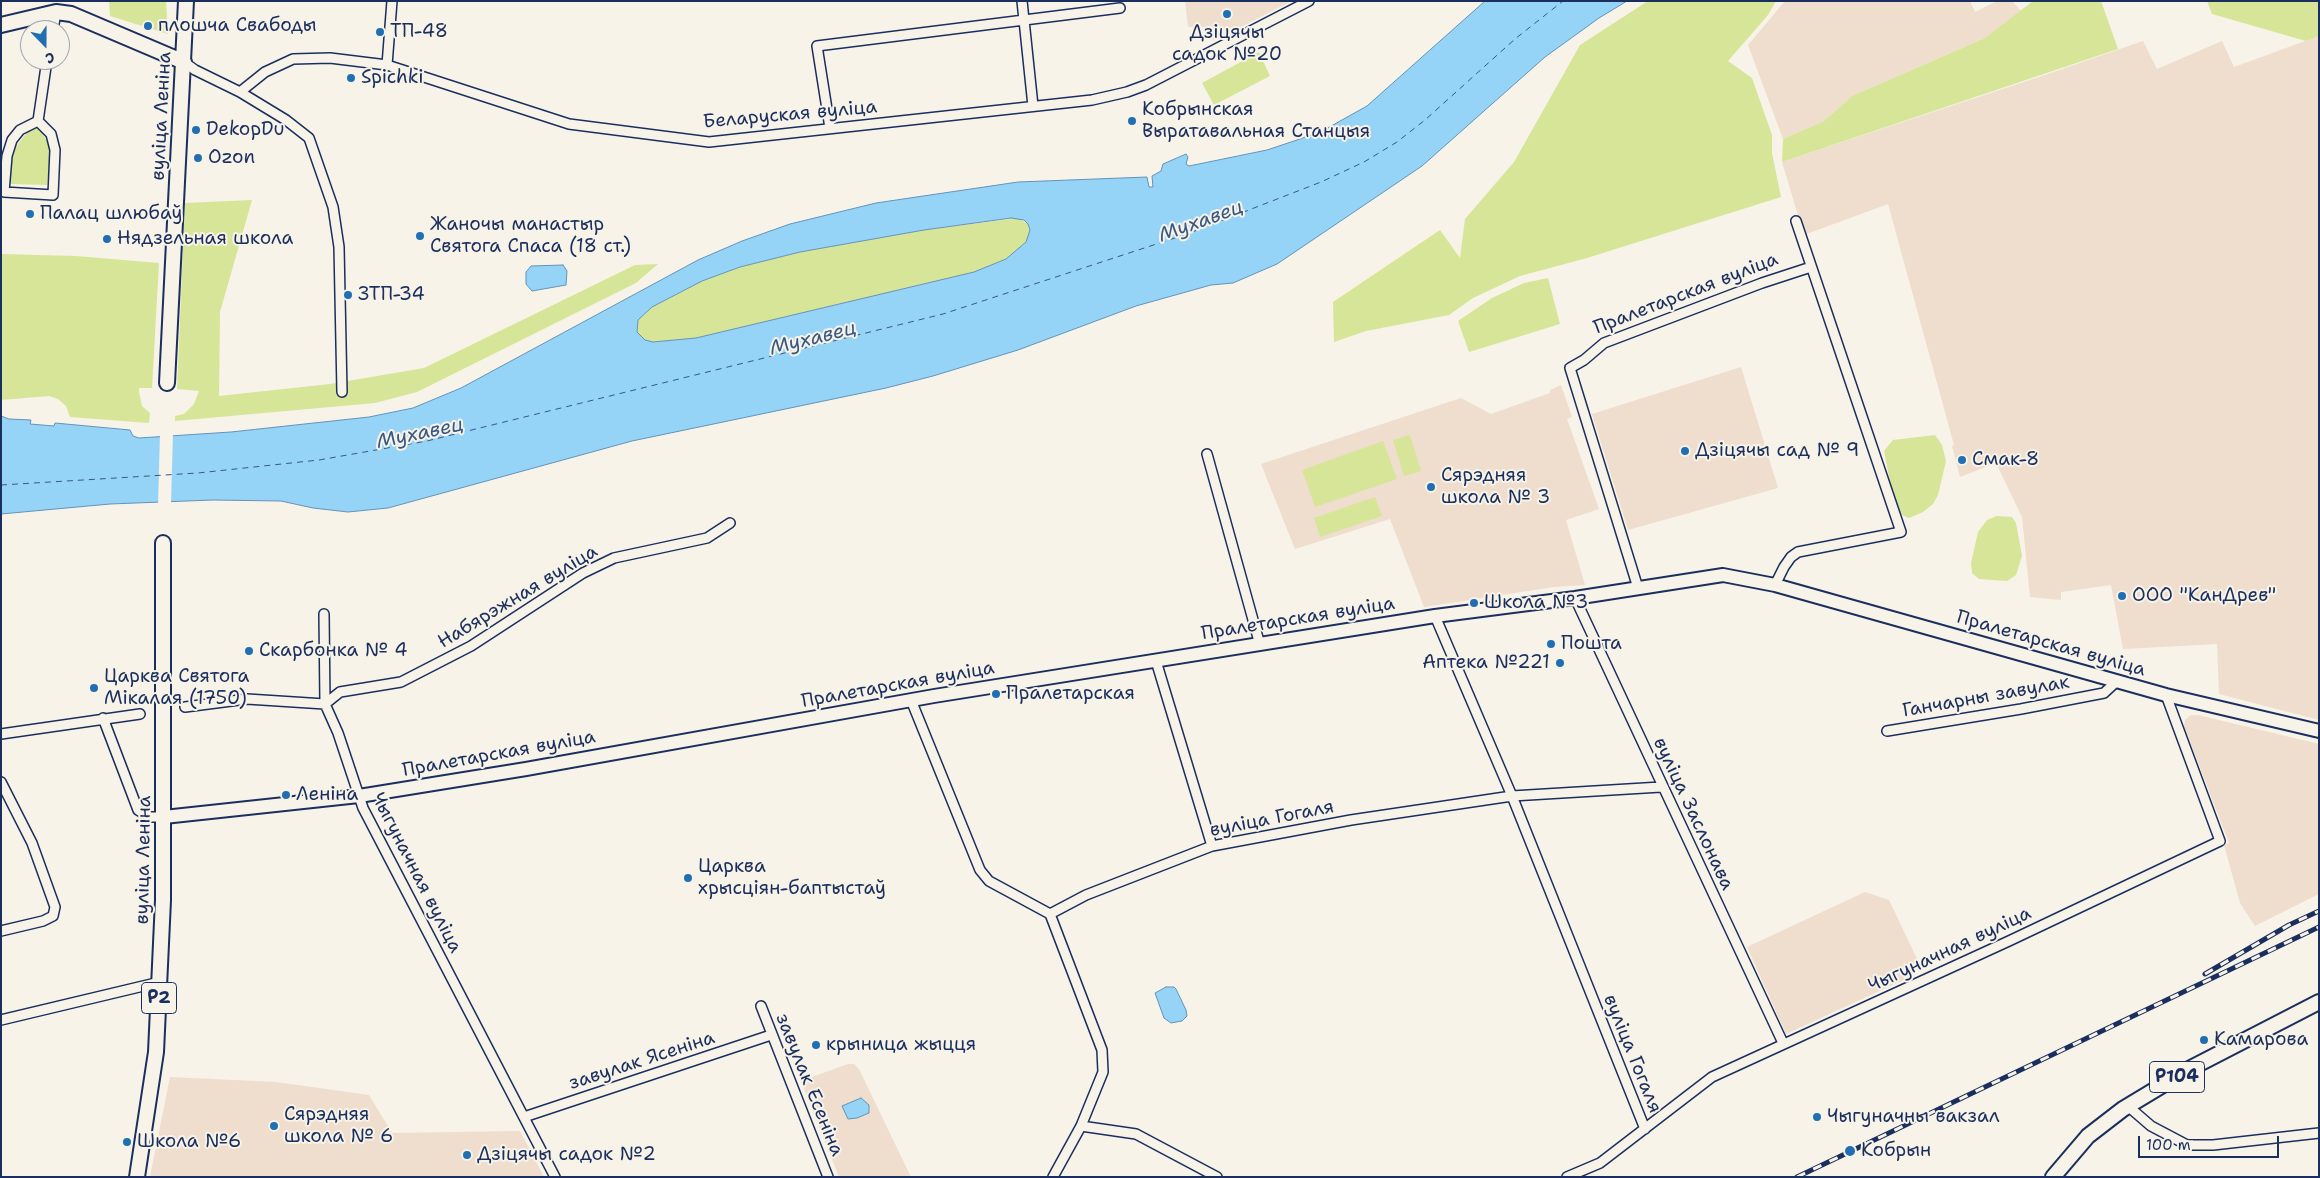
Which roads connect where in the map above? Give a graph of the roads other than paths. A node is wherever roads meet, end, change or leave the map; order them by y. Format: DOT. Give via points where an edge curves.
graph roads {
  1 [pos="186,1"];
  2 [pos="392,1"];
  3 [pos="1022,1"];
  4 [pos="1309,1"];
  5 [pos="56,7"];
  6 [pos="1120,8"];
  7 [pos="54,20"];
  8 [pos="1024,20"];
  9 [pos="1,25"];
  10 [pos="184,62"];
  11 [pos="387,65"];
  12 [pos="46,70"];
  13 [pos="240,92"];
  14 [pos="1033,106"];
  15 [pos="38,120"];
  16 [pos="830,128"];
  17 [pos="1796,222"];
  18 [pos="1811,267"];
  19 [pos="167,383"];
  20 [pos="342,392"];
  21 [pos="1207,454"];
  22 [pos="730,523"];
  23 [pos="164,543"];
  24 [pos="1775,585"];
  25 [pos="1638,588"];
  26 [pos="1575,598"];
  27 [pos="324,614"];
  28 [pos="1436,616"];
  29 [pos="1260,645"];
  30 [pos="1156,661"];
  31 [pos="2117,681"];
  32 [pos="2166,695"];
  33 [pos="912,700"];
  34 [pos="325,704"];
  35 [pos="186,707"];
  36 [pos="140,714"];
  37 [pos="104,718"];
  38 [pos="1886,731"];
  39 [pos="2319,731"];
  40 [pos="1,734"];
  41 [pos="1,782"];
  42 [pos="1661,787"];
  43 [pos="359,796"];
  44 [pos="1512,796"];
  45 [pos="164,817"];
  46 [pos="1212,846"];
  47 [pos="1050,914"];
  48 [pos="1,931"];
  49 [pos="160,982"];
  50 [pos="2319,1002"];
  51 [pos="761,1006"];
  52 [pos="1,1020"];
  53 [pos="772,1035"];
  54 [pos="1783,1044"];
  55 [pos="2129,1106"];
  56 [pos="524,1117"];
  57 [pos="1081,1126"];
  58 [pos="1645,1129"];
  59 [pos="2319,1133"];
  60 [pos="136,1177"];
  61 [pos="555,1177"];
  62 [pos="828,1177"];
  63 [pos="1053,1177"];
  64 [pos="1217,1177"];
  65 [pos="1567,1177"];
  66 [pos="2053,1177"];
  1 -- 10 [label="main road, вуліца Леніна"];
  2 -- 11 [label="street"];
  3 -- 8 [label="street"];
  4 -- 14 [label="street, Беларуская вуліца" via="1146,85 1092,100"];
  5 -- 7 [label="street"];
  5 -- 9 [label="main road"];
  5 -- 10 [label="main road"];
  6 -- 8 [label="street"];
  8 -- 14 [label="street"];
  8 -- 16 [label="street" via="817,46"];
  10 -- 13 [label="street"];
  10 -- 19 [label="main road, вуліца Леніна"];
  11 -- 13 [label="street, Беларуская вуліца" via="330,58 292,59 265,72"];
  11 -- 16 [label="street, Беларуская вуліца" via="570,124 709,142"];
  12 -- 15 [label="street"];
  13 -- 20 [label="street" via="309,138 333,207 339,247"];
  14 -- 16 [label="street, Беларуская вуліца"];
  15 -- 15 [label="street" via="20,130 12,140 7,156 4,192 53,194 55,150 51,134"];
  17 -- 18 [label="street"];
  18 -- 24 [label="street" via="1901,532 1798,552 1791,557"];
  18 -- 25 [label="street, Пралетарская вуліца" via="1604,343 1570,368"];
  21 -- 29 [label="street"];
  22 -- 34 [label="street, Набярэжная вуліца" via="707,538 614,558 583,573 471,646 402,682 340,692"];
  23 -- 45 [label="main road, вуліца Леніна / Р2"];
  24 -- 25 [label="main road, Пралетарская вуліца" via="1723,575"];
  24 -- 31 [label="main road, Пралетарская вуліца"];
  25 -- 26 [label="main road, Пралетарская вуліца"];
  26 -- 28 [label="main road, Пралетарская вуліца"];
  26 -- 42 [label="street, вуліца Заслонава"];
  27 -- 34 [label="street"];
  28 -- 29 [label="main road, Пралетарская вуліца"];
  28 -- 44 [label="street, вуліца Гогаля"];
  29 -- 30 [label="main road, Пралетарская вуліца"];
  30 -- 33 [label="main road, Пралетарская вуліца"];
  30 -- 46 [label="street"];
  31 -- 32 [label="main road, Пралетарская вуліца"];
  31 -- 38 [label="street, Ганчарны завулак" via="2104,693"];
  32 -- 39 [label="main road, Пралетарская вуліца"];
  32 -- 54 [label="street, Чыгуначная вуліца" via="2220,841"];
  33 -- 43 [label="main road, Пралетарская вуліца"];
  33 -- 47 [label="street" via="980,870 988,880"];
  34 -- 35 [label="street" via="247,700"];
  34 -- 43 [label="street, Чыгуначная вуліца"];
  36 -- 37 [label="street"];
  37 -- 40 [label="street"];
  37 -- 45 [label="street" via="138,810 150,817"];
  41 -- 48 [label="street" via="32,843 55,907 53,916 43,921"];
  42 -- 44 [label="street, вуліца Гогаля"];
  42 -- 54 [label="street, вуліца Заслонава"];
  43 -- 45 [label="main road, Пралетарская вуліца"];
  43 -- 56 [label="street, Чыгуначная вуліца"];
  44 -- 46 [label="street, вуліца Гогаля" via="1351,820"];
  44 -- 58 [label="street, вуліца Гогаля"];
  45 -- 49 [label="main road, вуліца Леніна / Р2"];
  46 -- 47 [label="street, вуліца Гогаля" via="1086,895"];
  47 -- 57 [label="street" via="1102,1050 1103,1072"];
  49 -- 52 [label="street"];
  49 -- 60 [label="main road, вуліца Леніна / Р2" via="156,1052"];
  50 -- 55 [label="main road, Р104" via="2191,1068"];
  51 -- 53 [label="street, завулак Есеніна"];
  53 -- 56 [label="street, завулак Ясеніна"];
  53 -- 62 [label="street, завулак Есеніна"];
  54 -- 58 [label="street, Чыгуначная вуліца" via="1712,1077"];
  55 -- 59 [label="street" via="2151,1126 2188,1145"];
  55 -- 66 [label="main road, Р104" via="2088,1136"];
  56 -- 61 [label="street, Чыгуначная вуліца"];
  57 -- 63 [label="street"];
  57 -- 64 [label="street" via="1136,1134"];
  58 -- 65 [label="street, Чыгуначная вуліца" via="1600,1163"];
}
